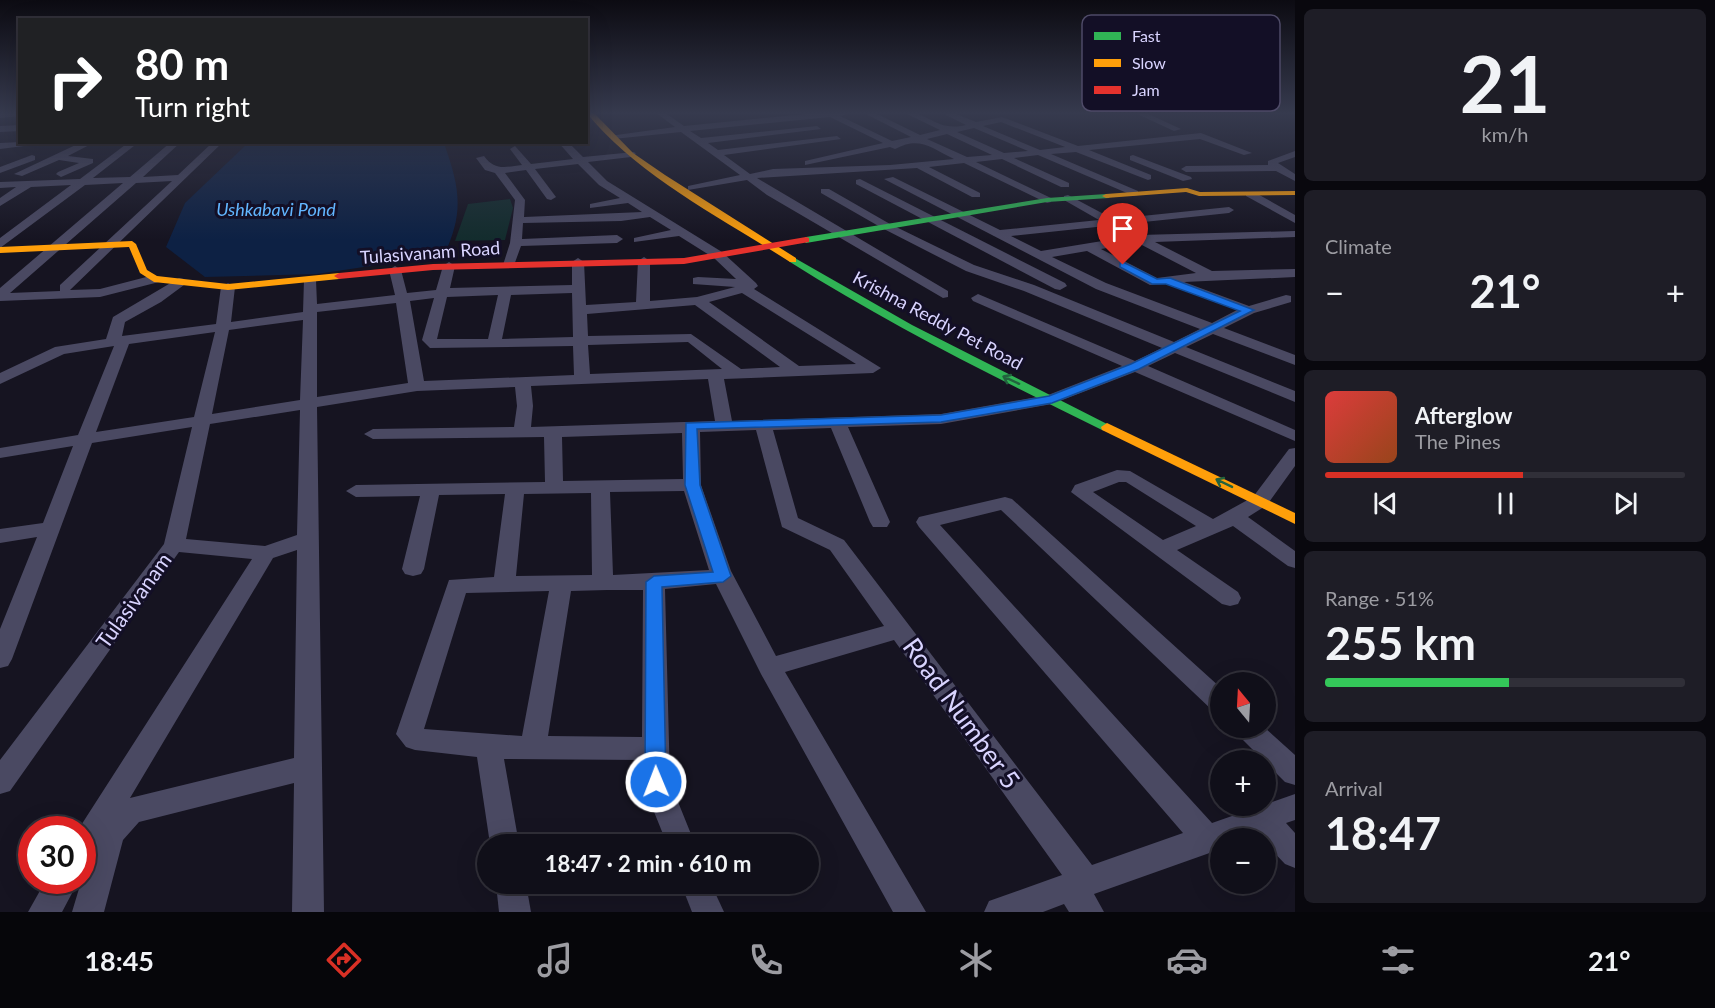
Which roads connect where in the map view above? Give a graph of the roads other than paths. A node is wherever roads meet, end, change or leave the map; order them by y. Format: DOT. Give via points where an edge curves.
graph roads {
  1 [pos="631,154"];
  2 [pos="42,155"];
  3 [pos="47,155"];
  4 [pos="69,155"];
  5 [pos="118,155"];
  6 [pos="162,155"];
  7 [pos="206,155"];
  8 [pos="519,155"];
  9 [pos="575,155"];
  10 [pos="628,155"];
  11 [pos="644,155"];
  12 [pos="720,155"];
  13 [pos="849,155"];
  14 [pos="864,155"];
  15 [pos="912,155"];
  16 [pos="955,155"];
  17 [pos="1002,155"];
  18 [pos="1029,155"];
  19 [pos="1046,155"];
  20 [pos="1092,155"];
  21 [pos="1127,155"];
  22 [pos="1293,155"];
  23 [pos="1008,157"];
  24 [pos="481,158"];
  25 [pos="967,160"];
  26 [pos="582,162"];
  27 [pos="929,163"];
  28 [pos="918,165"];
  29 [pos="528,168"];
  30 [pos="1275,168"];
  31 [pos="0,170"];
  32 [pos="498,171"];
  33 [pos="889,173"];
  34 [pos="19,174"];
  35 [pos="61,174"];
  36 [pos="763,174"];
  37 [pos="748,177"];
  38 [pos="1148,177"];
  39 [pos="182,178"];
  40 [pos="1295,178"];
  41 [pos="133,180"];
  42 [pos="82,182"];
  43 [pos="860,182"];
  44 [pos="0,184"];
  45 [pos="28,184"];
  46 [pos="692,188"];
  47 [pos="825,191"];
  48 [pos="1066,191"];
  49 [pos="1295,193"];
  50 [pos="1134,194"];
  51 [pos="1199,194"];
  52 [pos="1250,194"];
  53 [pos="976,195"];
  54 [pos="531,199"];
  55 [pos="629,200"];
  56 [pos="1047,200"];
  57 [pos="0,203"];
  58 [pos="594,206"];
  59 [pos="956,213"];
  60 [pos="652,214"];
  61 [pos="929,218"];
  62 [pos="520,220"];
  63 [pos="1295,220"];
  64 [pos="1111,222"];
  65 [pos="886,226"];
  66 [pos="680,232"];
  67 [pos="842,234"];
  68 [pos="997,234"];
  69 [pos="1295,234"];
  70 [pos="617,239"];
  71 [pos="1139,239"];
  72 [pos="638,240"];
  73 [pos="516,243"];
  74 [pos="788,243"];
  75 [pos="0,244"];
  76 [pos="111,244"];
  77 [pos="772,246"];
  78 [pos="55,247"];
  79 [pos="1091,248"];
  80 [pos="0,250"];
  81 [pos="718,255"];
  82 [pos="1039,255"];
  83 [pos="644,261"];
  84 [pos="578,262"];
  85 [pos="509,265"];
  86 [pos="449,266"];
  87 [pos="395,270"];
  88 [pos="1295,273"];
  89 [pos="1210,275"];
  90 [pos="154,279"];
  91 [pos="310,280"];
  92 [pos="1167,280"];
  93 [pos="698,281"];
  94 [pos="179,282"];
  95 [pos="745,285"];
  96 [pos="1060,286"];
  97 [pos="228,287"];
  98 [pos="64,288"];
  99 [pos="581,290"];
  100 [pos="505,291"];
  101 [pos="440,293"];
  102 [pos="943,294"];
  103 [pos="1,295"];
  104 [pos="402,298"];
  105 [pos="978,298"];
  106 [pos="1286,299"];
  107 [pos="698,301"];
  108 [pos="643,307"];
  109 [pos="580,310"];
  110 [pos="1249,310"];
  111 [pos="311,312"];
  112 [pos="223,327"];
  113 [pos="1211,330"];
  114 [pos="118,341"];
  115 [pos="580,342"];
  116 [pos="494,344"];
  117 [pos="1174,348"];
  118 [pos="1295,360"];
  119 [pos="1135,367"];
  120 [pos="798,372"];
  121 [pos="715,374"];
  122 [pos="738,374"];
  123 [pos="582,378"];
  124 [pos="0,379"];
  125 [pos="522,381"];
  126 [pos="417,386"];
  127 [pos="1060,396"];
  128 [pos="1295,397"];
  129 [pos="310,405"];
  130 [pos="201,421"];
  131 [pos="837,421"];
  132 [pos="762,424"];
  133 [pos="724,425"];
  134 [pos="691,426"];
  135 [pos="522,432"];
  136 [pos="553,432"];
  137 [pos="373,434"];
  138 [pos="1295,436"];
  139 [pos="86,439"];
  140 [pos="0,453"];
  141 [pos="1295,453"];
  142 [pos="692,485"];
  143 [pos="600,487"];
  144 [pos="554,488"];
  145 [pos="515,489"];
  146 [pos="356,490"];
  147 [pos="430,490"];
  148 [pos="1265,496"];
  149 [pos="1295,505"];
  150 [pos="1235,517"];
  151 [pos="1295,519"];
  152 [pos="880,522"];
  153 [pos="1212,527"];
  154 [pos="51,528"];
  155 [pos="0,536"];
  156 [pos="307,539"];
  157 [pos="174,545"];
  158 [pos="1160,549"];
  159 [pos="266,553"];
  160 [pos="1295,561"];
  161 [pos="413,569"];
  162 [pos="723,576"];
  163 [pos="654,582"];
  164 [pos="504,584"];
  165 [pos="603,584"];
  166 [pos="561,585"];
  167 [pos="1230,598"];
  168 [pos="900,630"];
  169 [pos="0,659"];
  170 [pos="770,667"];
  171 [pos="1210,693"];
  172 [pos="1258,738"];
  173 [pos="489,747"];
  174 [pos="533,747"];
  175 [pos="655,749"];
  176 [pos="308,767"];
  177 [pos="1295,773"];
  178 [pos="0,782"];
  179 [pos="1295,807"];
  180 [pos="1262,819"];
  181 [pos="96,827"];
  182 [pos="502,834"];
  183 [pos="677,834"];
  184 [pos="1208,840"];
  185 [pos="1295,854"];
  186 [pos="1078,885"];
  187 [pos="55,894"];
  188 [pos="512,894"];
  189 [pos="700,894"];
  190 [pos="44,912"];
  191 [pos="88,912"];
  192 [pos="308,912"];
  193 [pos="515,912"];
  194 [pos="708,912"];
  195 [pos="910,912"];
  196 [pos="1000,912"];
  197 [pos="1088,912"];
  1 -- 77 [label="main road, Krishna Reddy Pet Road"];
  2 -- 31 [label="street"];
  3 -- 34 [label="street"];
  4 -- 35 [label="street" via="90,161"];
  5 -- 42 [label="street"];
  6 -- 41 [label="street"];
  7 -- 39 [label="street"];
  8 -- 29 [label="street"];
  9 -- 26 [label="street"];
  10 -- 26 [label="street"];
  11 -- 46 [label="main road, Krishna Reddy Pet Road"];
  12 -- 37 [label="street"];
  13 -- 36 [label="street"];
  14 -- 33 [label="street"];
  15 -- 27 [label="street"];
  16 -- 25 [label="street"];
  17 -- 23 [label="street"];
  18 -- 23 [label="street"];
  19 -- 50 [label="street"];
  20 -- 38 [label="street"];
  21 -- 30 [label="street" via="1187,174"];
  22 -- 30 [label="street" via="1272,162"];
  23 -- 25 [label="street"];
  23 -- 48 [label="street"];
  24 -- 32 [label="street" via="488,168"];
  25 -- 27 [label="street"];
  25 -- 56 [label="street"];
  26 -- 29 [label="street"];
  26 -- 55 [label="street" via="603,183"];
  27 -- 28 [label="street"];
  28 -- 33 [label="street"];
  28 -- 53 [label="street"];
  29 -- 32 [label="street"];
  29 -- 54 [label="street" via="551,197"];
  30 -- 40 [label="street"];
  32 -- 54 [label="street"];
  33 -- 36 [label="street"];
  33 -- 59 [label="street"];
  36 -- 37 [label="street"];
  37 -- 46 [label="street"];
  37 -- 67 [label="street"];
  39 -- 41 [label="street"];
  39 -- 76 [label="street"];
  41 -- 42 [label="street"];
  41 -- 78 [label="street"];
  42 -- 45 [label="street"];
  42 -- 75 [label="street"];
  43 -- 61 [label="street"];
  44 -- 45 [label="street"];
  45 -- 57 [label="street"];
  46 -- 74 [label="main road, Krishna Reddy Pet Road"];
  47 -- 65 [label="street"];
  48 -- 50 [label="main road, Tulasivanam Road"];
  48 -- 56 [label="main road, Tulasivanam Road"];
  48 -- 64 [label="street"];
  49 -- 52 [label="main road, Tulasivanam Road"];
  50 -- 51 [label="main road, Tulasivanam Road" via="1187,190"];
  51 -- 52 [label="main road, Tulasivanam Road"];
  51 -- 64 [label="street" via="1230,211"];
  52 -- 63 [label="street"];
  54 -- 62 [label="street"];
  55 -- 58 [label="street"];
  55 -- 60 [label="street"];
  56 -- 59 [label="main road, Tulasivanam Road"];
  59 -- 61 [label="main road, Tulasivanam Road"];
  59 -- 68 [label="street"];
  60 -- 62 [label="street"];
  60 -- 66 [label="street"];
  61 -- 65 [label="main road, Tulasivanam Road"];
  61 -- 96 [label="street"];
  62 -- 73 [label="street"];
  64 -- 68 [label="street"];
  65 -- 67 [label="main road, Tulasivanam Road"];
  65 -- 117 [label="street" via="970,268"];
  66 -- 72 [label="street"];
  66 -- 81 [label="street"];
  67 -- 74 [label="main road, Tulasivanam Road"];
  67 -- 102 [label="street"];
  68 -- 82 [label="street"];
  69 -- 71 [label="street"];
  70 -- 73 [label="street"];
  71 -- 79 [label="street"];
  71 -- 89 [label="street"];
  73 -- 85 [label="street"];
  74 -- 77 [label="main road, Tulasivanam Road"];
  74 -- 127 [label="main road, Krishna Reddy Pet Road" via="898,313"];
  76 -- 78 [label="main road"];
  76 -- 90 [label="main road" via="132,244 143,271"];
  76 -- 98 [label="street"];
  77 -- 81 [label="main road, Tulasivanam Road"];
  127 -- 77 [label="main road, Krishna Reddy Pet Road, one-way" via="964,357 871,308"];
  78 -- 80 [label="main road"];
  78 -- 103 [label="street"];
  79 -- 82 [label="street"];
  79 -- 92 [label="street" via="1155,282"];
  81 -- 83 [label="main road, Tulasivanam Road" via="684,261"];
  81 -- 95 [label="street"];
  82 -- 113 [label="street" via="1101,286"];
  83 -- 84 [label="main road, Tulasivanam Road"];
  83 -- 108 [label="street"];
  84 -- 85 [label="main road, Tulasivanam Road"];
  84 -- 99 [label="street"];
  85 -- 86 [label="main road, Tulasivanam Road"];
  86 -- 87 [label="main road, Tulasivanam Road"];
  86 -- 101 [label="street"];
  87 -- 91 [label="main road, Tulasivanam Road"];
  87 -- 104 [label="street"];
  88 -- 89 [label="street"];
  89 -- 92 [label="street"];
  90 -- 94 [label="main road, Tulasivanam Road"];
  90 -- 103 [label="street" via="100,293"];
  91 -- 97 [label="main road, Tulasivanam Road"];
  91 -- 111 [label="street"];
  92 -- 110 [label="street"];
  93 -- 95 [label="street"];
  94 -- 97 [label="main road, Tulasivanam Road"];
  94 -- 114 [label="street" via="118,320"];
  95 -- 107 [label="street"];
  95 -- 120 [label="street" via="873,368"];
  97 -- 112 [label="street, Tulasivanam"];
  99 -- 100 [label="street"];
  99 -- 109 [label="street"];
  100 -- 101 [label="street"];
  100 -- 116 [label="street"];
  101 -- 104 [label="street"];
  101 -- 116 [label="street" via="429,340 432,343"];
  104 -- 111 [label="street"];
  104 -- 126 [label="street"];
  105 -- 119 [label="street"];
  106 -- 110 [label="street"];
  107 -- 108 [label="street"];
  107 -- 120 [label="street"];
  108 -- 109 [label="street"];
  109 -- 115 [label="street"];
  110 -- 113 [label="street"];
  111 -- 112 [label="street"];
  111 -- 129 [label="street"];
  112 -- 114 [label="street"];
  112 -- 130 [label="street, Tulasivanam"];
  113 -- 117 [label="street"];
  113 -- 118 [label="street"];
  114 -- 124 [label="street" via="60,350"];
  114 -- 139 [label="street"];
  115 -- 116 [label="street"];
  115 -- 122 [label="street" via="691,338"];
  115 -- 123 [label="street"];
  117 -- 119 [label="street"];
  117 -- 128 [label="street"];
  119 -- 127 [label="street"];
  119 -- 138 [label="street"];
  120 -- 122 [label="street"];
  121 -- 122 [label="street"];
  121 -- 123 [label="street"];
  121 -- 133 [label="street"];
  123 -- 125 [label="street"];
  125 -- 126 [label="street"];
  125 -- 135 [label="street"];
  126 -- 129 [label="street"];
  127 -- 131 [label="street" via="941,418"];
  127 -- 148 [label="main road, Krishna Reddy Pet Road"];
  129 -- 130 [label="street"];
  129 -- 156 [label="street"];
  130 -- 139 [label="street"];
  130 -- 157 [label="street, Tulasivanam"];
  131 -- 132 [label="street"];
  131 -- 152 [label="street"];
  132 -- 133 [label="street"];
  132 -- 168 [label="street, Road Number 5" via="789,522 837,544"];
  133 -- 134 [label="street"];
  134 -- 136 [label="street"];
  134 -- 142 [label="street"];
  135 -- 136 [label="street"];
  135 -- 137 [label="street"];
  136 -- 144 [label="street"];
  139 -- 140 [label="street"];
  139 -- 154 [label="street"];
  141 -- 148 [label="street"];
  142 -- 143 [label="street"];
  142 -- 162 [label="street"];
  143 -- 144 [label="street"];
  143 -- 165 [label="street"];
  144 -- 145 [label="street"];
  145 -- 147 [label="street"];
  145 -- 164 [label="street"];
  146 -- 147 [label="street"];
  147 -- 161 [label="street"];
  148 -- 149 [label="main road, Krishna Reddy Pet Road"];
  148 -- 150 [label="street"];
  148 -- 151 [label="main road, Krishna Reddy Pet Road"];
  150 -- 153 [label="street"];
  150 -- 160 [label="street"];
  153 -- 158 [label="street"];
  153 -- 158 [label="street" via="1130,477 1117,476 1082,489 1083,495"];
  154 -- 155 [label="street"];
  154 -- 169 [label="street"];
  156 -- 159 [label="street"];
  156 -- 176 [label="street"];
  157 -- 159 [label="street"];
  157 -- 178 [label="street, Tulasivanam"];
  158 -- 167 [label="street"];
  159 -- 181 [label="street"];
  162 -- 163 [label="street"];
  162 -- 170 [label="street"];
  163 -- 165 [label="street"];
  163 -- 175 [label="street"];
  164 -- 166 [label="street"];
  164 -- 173 [label="street" via="455,586 409,734 415,739"];
  165 -- 166 [label="street"];
  166 -- 174 [label="street"];
  168 -- 170 [label="street"];
  168 -- 186 [label="street, Road Number 5"];
  170 -- 195 [label="street"];
  171 -- 184 [label="street" via="1005,503 926,522"];
  172 -- 177 [label="street"];
  173 -- 174 [label="street"];
  173 -- 182 [label="street"];
  174 -- 175 [label="street"];
  175 -- 183 [label="street" via="656,782"];
  176 -- 191 [label="street" via="130,811 110,833"];
  176 -- 192 [label="street"];
  179 -- 180 [label="street"];
  180 -- 184 [label="street"];
  180 -- 185 [label="street"];
  184 -- 186 [label="street"];
  186 -- 196 [label="street"];
  186 -- 197 [label="street, Road Number 5"];
  187 -- 190 [label="street"];
  188 -- 193 [label="street"];
  189 -- 194 [label="street"];
}
